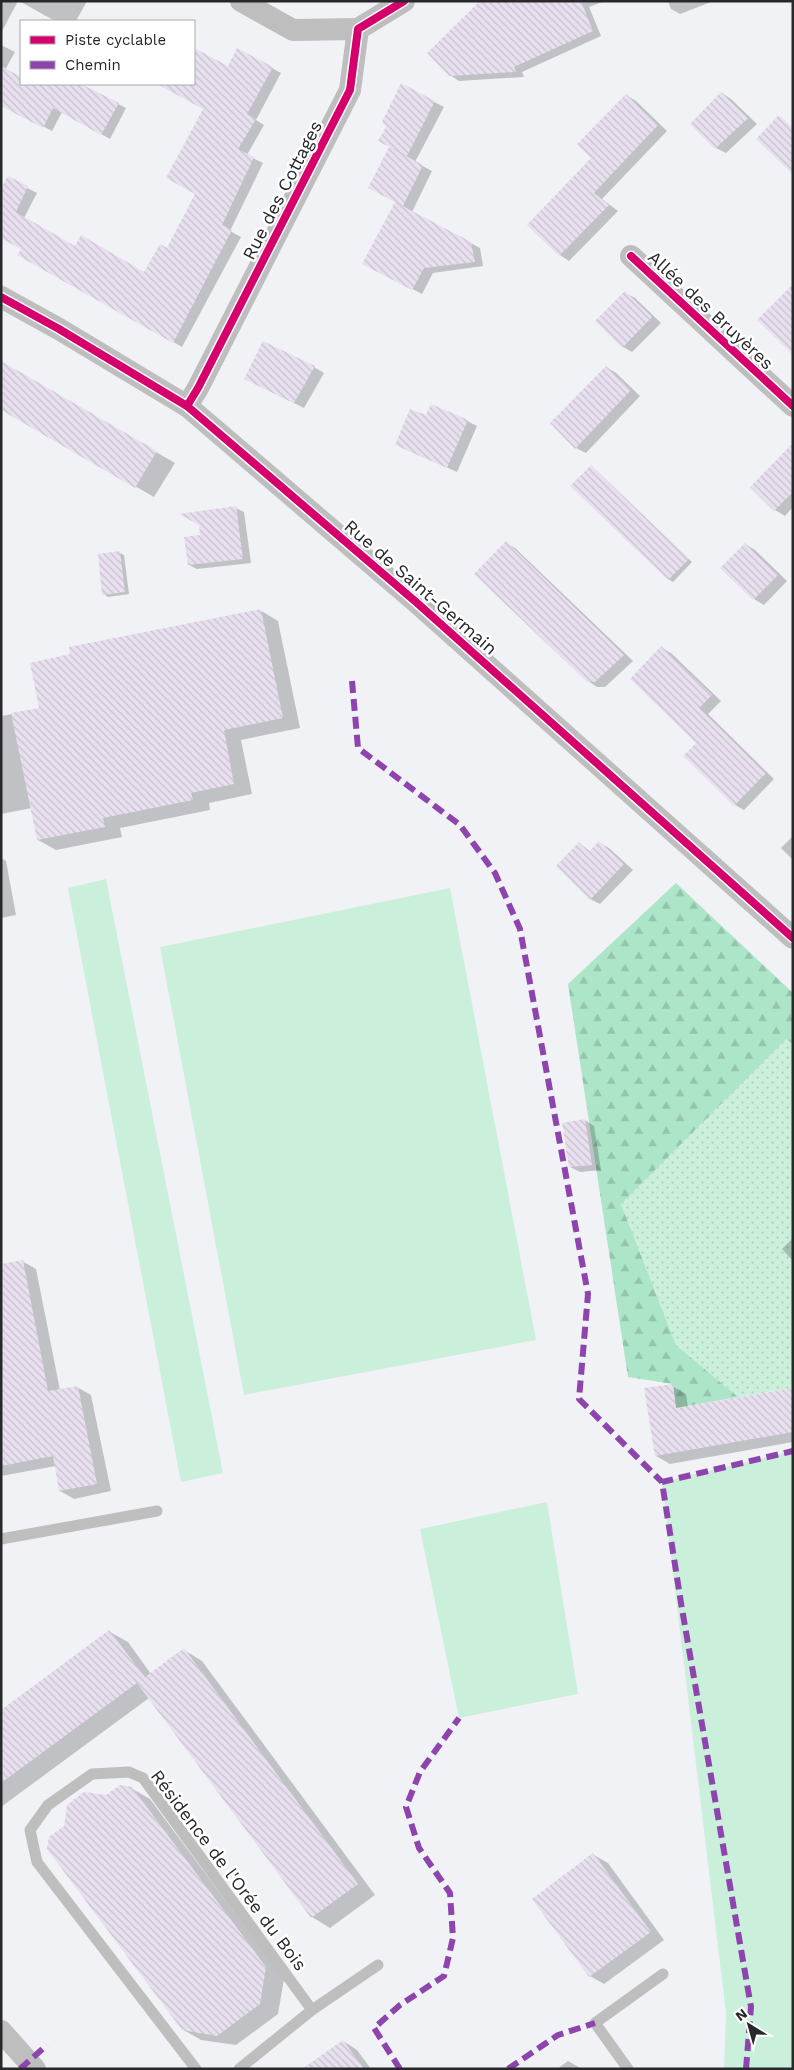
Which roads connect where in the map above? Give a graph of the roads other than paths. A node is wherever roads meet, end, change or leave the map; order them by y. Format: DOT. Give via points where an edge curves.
graph roads {
  1 [pos="241,1"];
  2 [pos="404,1"];
  3 [pos="358,29"];
  4 [pos="631,256"];
  5 [pos="1,297"];
  6 [pos="187,406"];
  7 [pos="793,406"];
  8 [pos="793,938"];
  9 [pos="157,1511"];
  10 [pos="1,1539"];
  11 [pos="378,1965"];
  12 [pos="663,1974"];
  13 [pos="312,2010"];
  14 [pos="1,2031"];
  15 [pos="35,2069"];
  16 [pos="196,2069"];
  17 [pos="239,2069"];
  18 [pos="628,2069"];
  1 -- 3 [label="street" via="293,30"];
  2 -- 3 [label="street"];
  3 -- 6 [label="street, Rue des Cottages" via="350,90"];
  4 -- 7 [label="street, Allée des Bruyères"];
  5 -- 6 [label="street, Rue de Saint-Germain"];
  6 -- 8 [label="street, Rue de Saint-Germain" via="416,602"];
  9 -- 10 [label="lane"];
  11 -- 13 [label="lane"];
  12 -- 18 [label="lane" via="596,2023"];
  13 -- 16 [label="lane, Résidence de l'Orée du Bois" via="143,1778 129,1772 92,1774 48,1805 30,1830 37,1862"];
  13 -- 17 [label="lane"];
  14 -- 15 [label="street"];
}
